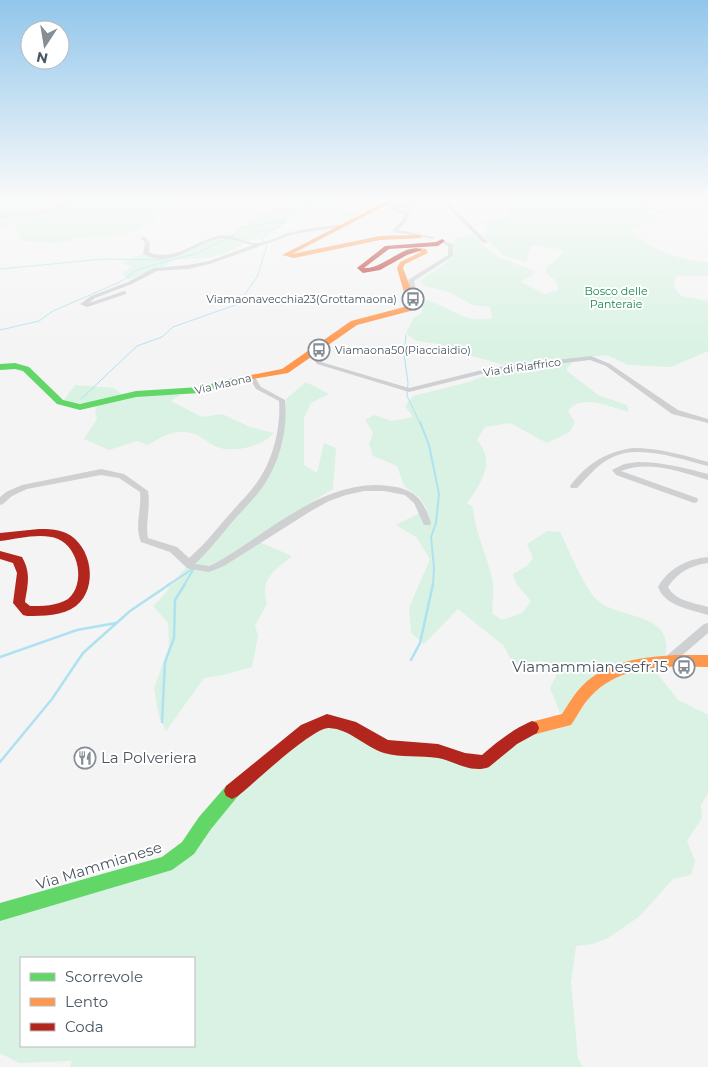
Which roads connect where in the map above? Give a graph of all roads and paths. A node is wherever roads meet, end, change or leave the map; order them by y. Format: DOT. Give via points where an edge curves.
graph roads {
  1 [pos="146,251"];
  2 [pos="184,251"];
  3 [pos="241,251"];
  4 [pos="293,251"];
  5 [pos="319,251"];
  6 [pos="382,251"];
  7 [pos="411,251"];
  8 [pos="424,251"];
  9 [pos="450,251"];
  10 [pos="124,293"];
  11 [pos="413,305"];
  12 [pos="325,344"];
  13 [pos="0,367"];
  14 [pos="252,377"];
  15 [pos="708,421"];
  16 [pos="708,464"];
  17 [pos="708,477"];
  18 [pos="574,486"];
  19 [pos="694,500"];
  20 [pos="0,502"];
  21 [pos="427,523"];
  22 [pos="0,537"];
  23 [pos="0,555"];
  24 [pos="708,560"];
  25 [pos="188,564"];
  26 [pos="708,611"];
  27 [pos="708,627"];
  28 [pos="668,661"];
  29 [pos="708,661"];
  30 [pos="0,912"];
  1 -- 2 [label="street" via="153,256"];
  3 -- 10 [label="street" via="210,262 156,269 83,304"];
  4 -- 5 [label="main road" via="285,255"];
  6 -- 7 [label="main road" via="360,268 374,271"];
  8 -- 11 [label="main road" via="402,263 400,268"];
  9 -- 11 [label="street" via="450,256 411,280 416,299"];
  11 -- 12 [label="main road, Via Maona" via="406,310 354,323"];
  12 -- 14 [label="main road, Via Maona" via="285,371"];
  12 -- 15 [label="street, Via di Riaffrico" via="315,356 319,363 409,390 490,370 592,358 675,412"];
  13 -- 14 [label="main road, Via Maona" via="30,369 57,400 73,406 149,392 195,391"];
  14 -- 25 [label="street" via="258,388 282,400 274,452 254,492 208,547"];
  16 -- 18 [label="street" via="652,452 625,452 607,457"];
  17 -- 19 [label="street" via="652,464 622,466 616,470"];
  20 -- 25 [label="street" via="25,487 101,472 121,476 144,491 146,502 141,529 144,540 168,546 180,553"];
  21 -- 25 [label="street" via="422,506 406,492 379,488 348,491 326,498 209,569"];
  22 -- 23 [label="main road" via="49,533 68,540 79,554 86,573 84,588 75,600 59,610 27,611 19,603 22,573 18,560"];
  24 -- 26 [label="street" via="693,563 672,574 664,587 667,596"];
  27 -- 28 [label="street"];
  28 -- 29 [label="main road, Via Mammianese"];
  28 -- 30 [label="main road, Via Mammianese" via="614,671 587,690 566,720 540,724 514,736 484,762 438,751 386,747 351,727 327,721 306,730 236,786 204,823 188,848 166,864"];
}
